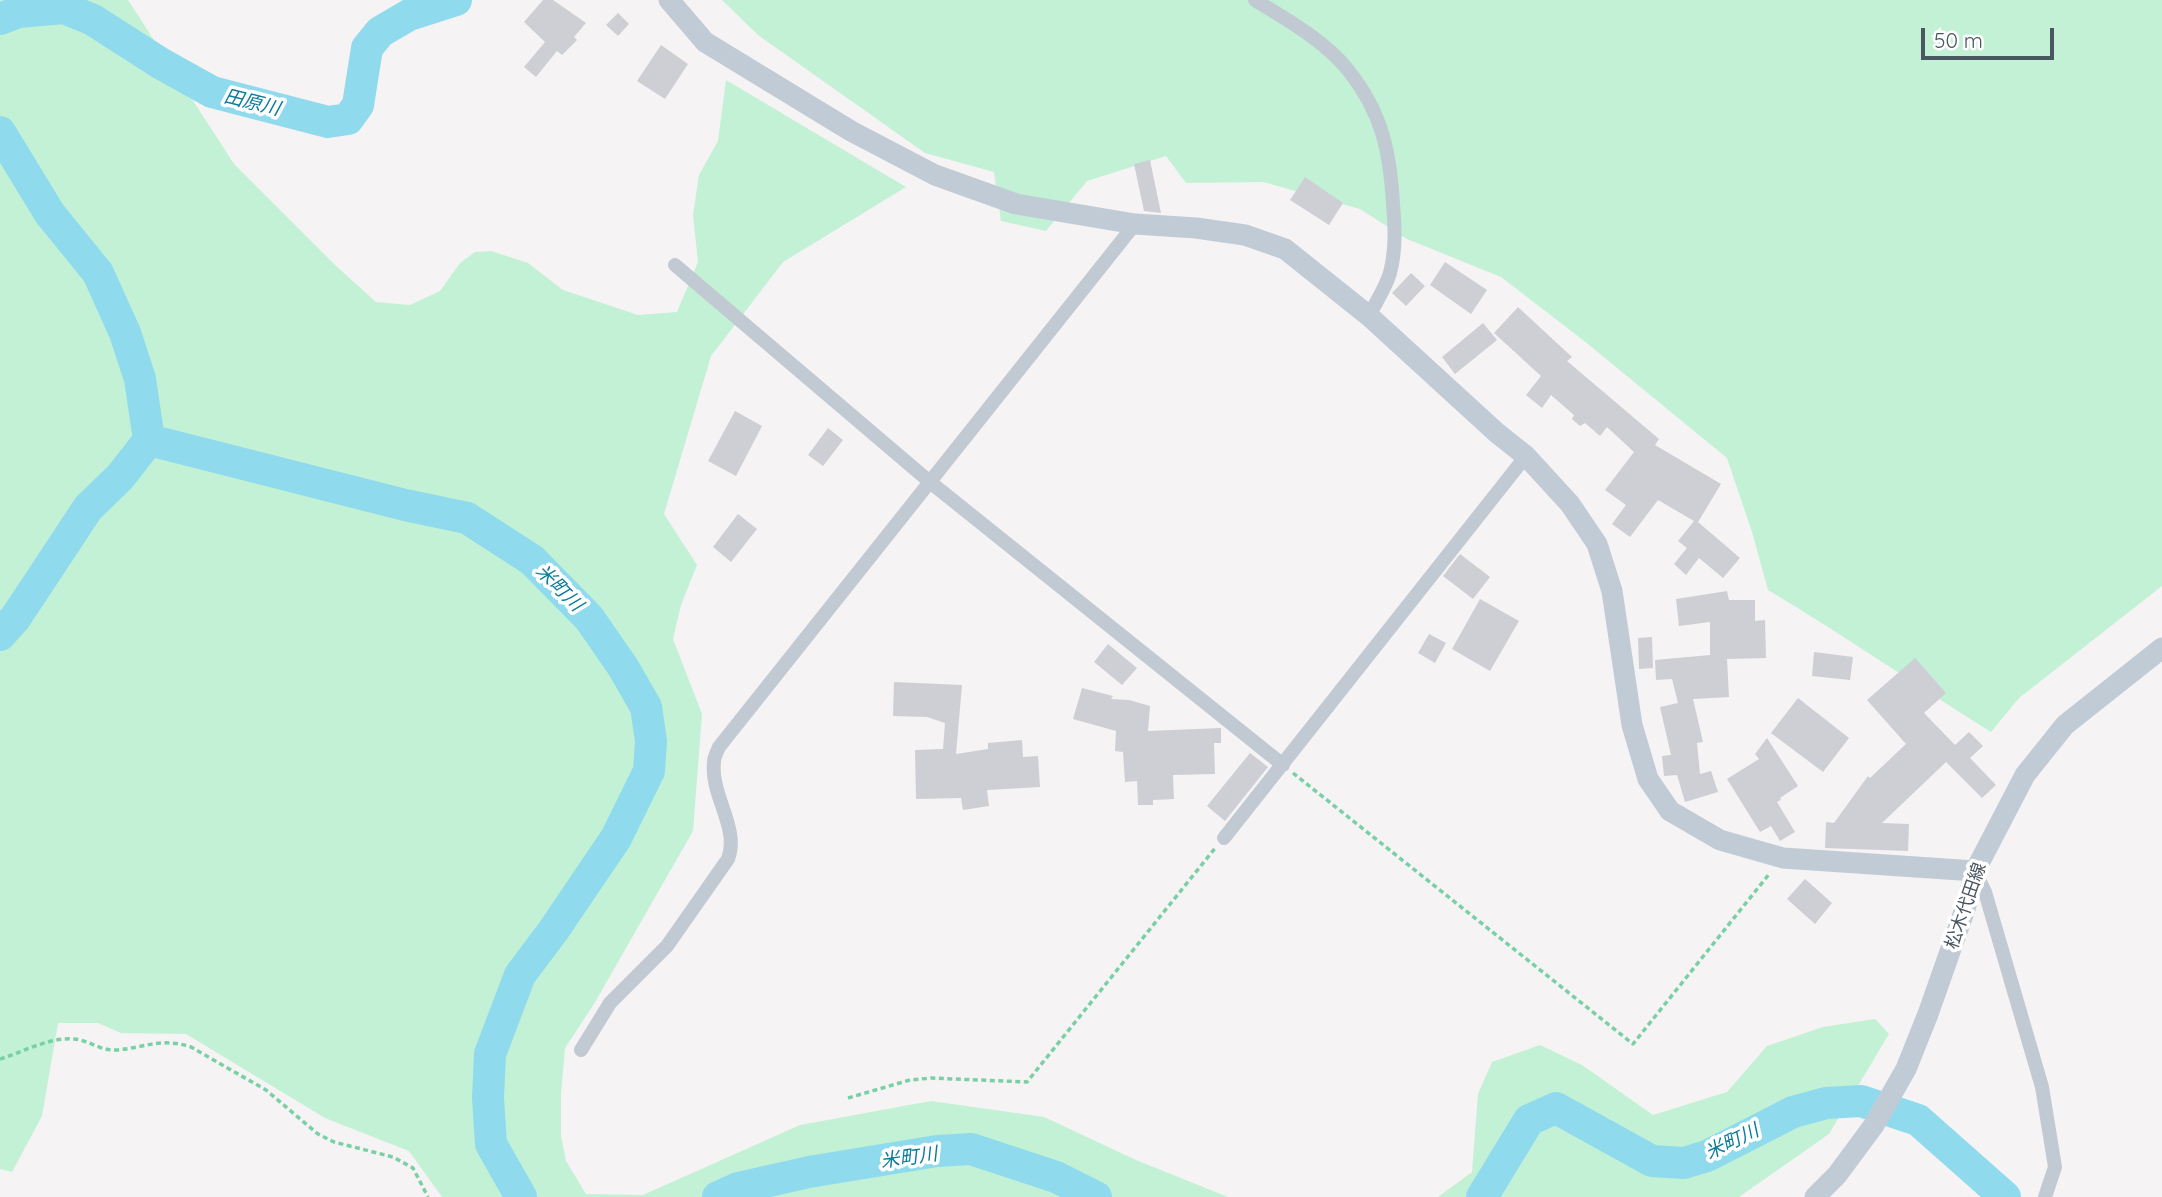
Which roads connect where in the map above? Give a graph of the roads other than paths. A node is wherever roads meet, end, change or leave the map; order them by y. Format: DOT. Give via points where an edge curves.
graph roads {
  1 [pos="669,0"];
  2 [pos="1255,0"];
  3 [pos="1135,224"];
  4 [pos="675,265"];
  5 [pos="1369,316"];
  6 [pos="1526,456"];
  7 [pos="930,482"];
  8 [pos="2162,648"];
  9 [pos="1283,765"];
  10 [pos="1224,838"];
  11 [pos="1975,871"];
  12 [pos="581,1050"];
  13 [pos="1815,1197"];
  14 [pos="2045,1197"];
  1 -- 3 [label="street" via="705,42 851,131 935,175 1016,204"];
  2 -- 5 [label="street" via="1310,34 1347,68 1371,103 1384,134 1395,236 1390,275"];
  3 -- 5 [label="street" via="1245,235 1285,249"];
  3 -- 7 [label="street"];
  4 -- 7 [label="street"];
  5 -- 6 [label="street"];
  6 -- 9 [label="street"];
  6 -- 11 [label="street" via="1570,504 1597,544 1612,591 1632,725 1648,779 1670,811 1720,840 1783,858"];
  7 -- 9 [label="street"];
  7 -- 12 [label="street" via="719,747 714,774 731,839 729,859 667,946 610,1003"];
  8 -- 11 [label="street, 松木代田線" via="2065,725 2025,775"];
  9 -- 10 [label="street"];
  11 -- 13 [label="street, 松木代田線" via="1906,1069 1874,1125"];
  11 -- 14 [label="street" via="1986,892 2042,1087 2055,1167"];
}
